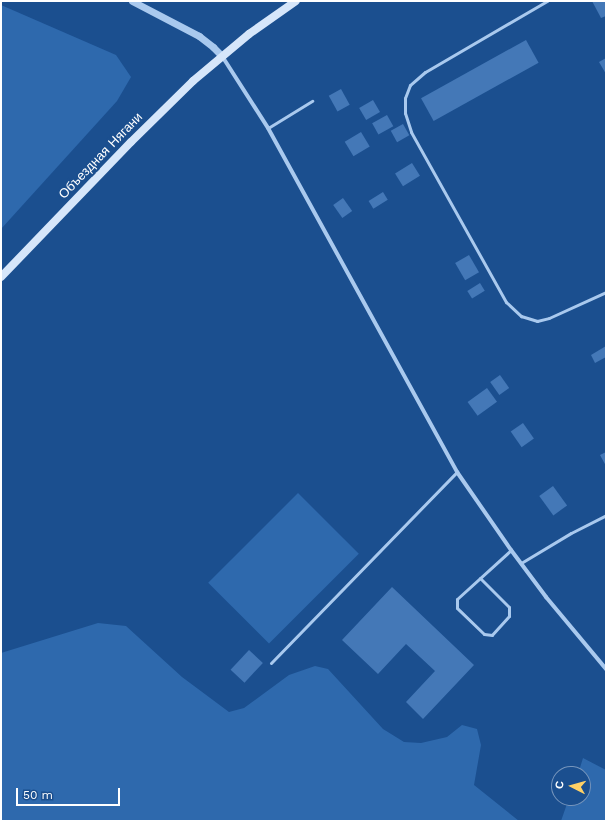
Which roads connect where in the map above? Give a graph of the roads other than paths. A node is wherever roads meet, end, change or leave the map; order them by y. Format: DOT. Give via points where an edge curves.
graph roads {
  1 [pos="296,1"];
  2 [pos="547,1"];
  3 [pos="137,2"];
  4 [pos="222,56"];
  5 [pos="312,101"];
  6 [pos="268,128"];
  7 [pos="1,277"];
  8 [pos="606,292"];
  9 [pos="457,472"];
  10 [pos="606,515"];
  11 [pos="511,550"];
  12 [pos="521,563"];
  13 [pos="480,578"];
  14 [pos="271,663"];
  15 [pos="606,669"];
  1 -- 4 [label="main road, Объездная Нягани"];
  2 -- 8 [label="lane" via="425,72 410,85 405,98 405,113 411,132 506,302 520,316 537,321 548,318"];
  3 -- 4 [label="street" via="199,36"];
  4 -- 6 [label="street"];
  4 -- 7 [label="main road, Объездная Нягани" via="130,142"];
  5 -- 6 [label="lane"];
  6 -- 9 [label="street"];
  9 -- 11 [label="street"];
  9 -- 14 [label="lane"];
  10 -- 12 [label="lane"];
  11 -- 12 [label="street"];
  11 -- 13 [label="lane"];
  12 -- 15 [label="street"];
  13 -- 13 [label="lane" via="509,607 509,616 492,635 484,634 457,608 457,599"];
}
